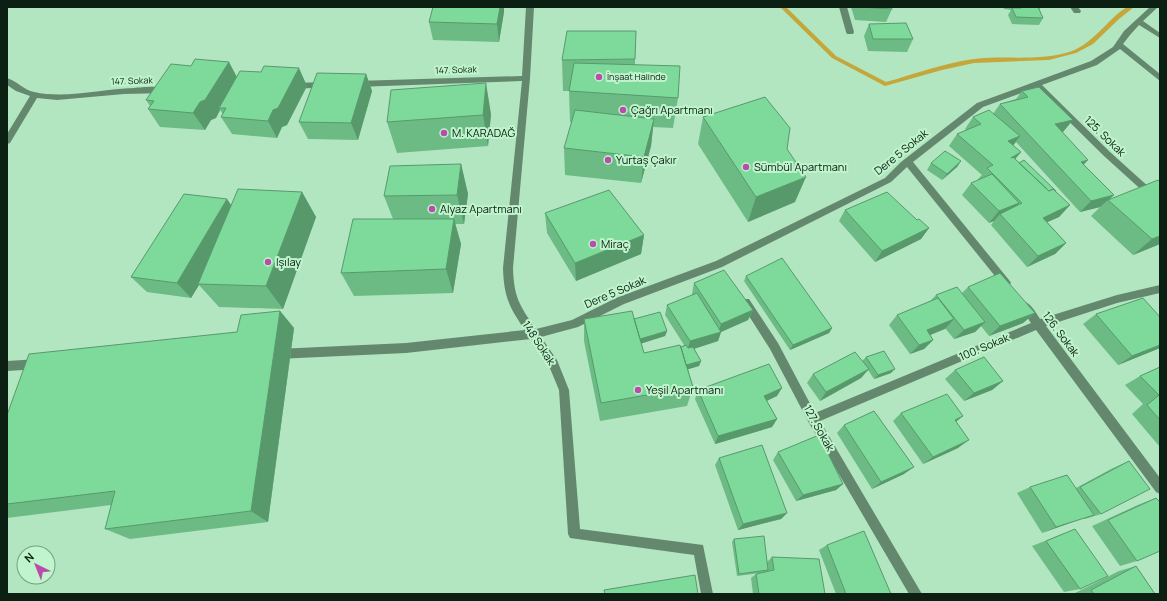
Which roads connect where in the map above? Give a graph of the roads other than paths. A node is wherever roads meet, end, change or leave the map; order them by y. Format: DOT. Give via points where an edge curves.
graph roads {
  1 [pos="530,7"];
  2 [pos="843,7"];
  3 [pos="1154,7"];
  4 [pos="1138,22"];
  5 [pos="850,32"];
  6 [pos="1160,36"];
  7 [pos="1119,45"];
  8 [pos="526,78"];
  9 [pos="1160,78"];
  10 [pos="7,81"];
  11 [pos="334,84"];
  12 [pos="350,84"];
  13 [pos="1036,84"];
  14 [pos="286,86"];
  15 [pos="174,89"];
  16 [pos="34,96"];
  17 [pos="7,141"];
  18 [pos="908,162"];
  19 [pos="1160,202"];
  20 [pos="719,264"];
  21 [pos="728,276"];
  22 [pos="1160,289"];
  23 [pos="740,295"];
  24 [pos="1039,324"];
  25 [pos="534,334"];
  26 [pos="270,354"];
  27 [pos="47,364"];
  28 [pos="7,366"];
  29 [pos="813,419"];
  30 [pos="1160,488"];
  31 [pos="707,594"];
  32 [pos="916,594"];
  1 -- 8 [label="street, 148 Sokak"];
  2 -- 5 [label="street"];
  3 -- 4 [label="street, Dere 5 Sokak"];
  4 -- 6 [label="street"];
  4 -- 7 [label="street, Dere 5 Sokak"];
  7 -- 9 [label="street"];
  7 -- 13 [label="street, Dere 5 Sokak" via="1094,63"];
  8 -- 12 [label="street, 147. Sokak"];
  8 -- 25 [label="street, 148 Sokak" via="508,268 509,289 515,307"];
  10 -- 16 [label="street, 147. Sokak" via="16,89"];
  11 -- 14 [label="street"];
  13 -- 18 [label="street, Dere 5 Sokak" via="980,104"];
  13 -- 19 [label="street, 125. Sokak"];
  15 -- 16 [label="street, 147. Sokak" via="56,97"];
  16 -- 17 [label="street"];
  18 -- 20 [label="street, Dere 5 Sokak" via="888,180"];
  18 -- 24 [label="street, 126. Sokak"];
  20 -- 21 [label="street"];
  20 -- 25 [label="street, Dere 5 Sokak" via="620,301 574,324"];
  22 -- 24 [label="street, 100. Sokak" via="1117,299"];
  23 -- 29 [label="street, 127. Sokak" via="774,346"];
  24 -- 29 [label="street, 100. Sokak"];
  24 -- 30 [label="street, 126. Sokak"];
  25 -- 26 [label="street, Dere 5 Sokak" via="406,348"];
  25 -- 31 [label="street, 148 Sokak" via="553,363 564,390 574,534 699,550"];
  27 -- 28 [label="street"];
  29 -- 32 [label="street, 127. Sokak"];
}
